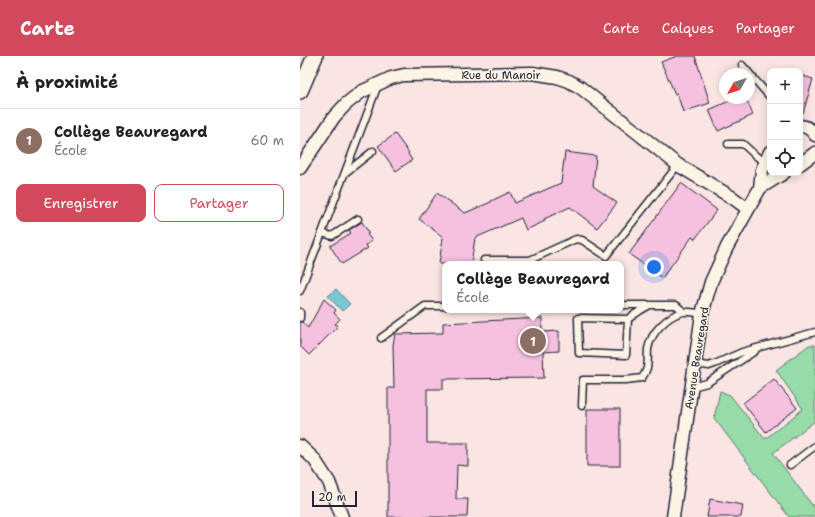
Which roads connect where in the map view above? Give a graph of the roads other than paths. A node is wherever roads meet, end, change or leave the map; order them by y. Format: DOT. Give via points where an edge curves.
graph roads {
  1 [pos="315,56"];
  2 [pos="742,65"];
  3 [pos="379,83"];
  4 [pos="301,87"];
  5 [pos="767,94"];
  6 [pos="803,126"];
  7 [pos="815,135"];
  8 [pos="728,144"];
  9 [pos="373,151"];
  10 [pos="815,153"];
  11 [pos="767,157"];
  12 [pos="767,159"];
  13 [pos="803,162"];
  14 [pos="678,165"];
  15 [pos="300,168"];
  16 [pos="344,174"];
  17 [pos="779,176"];
  18 [pos="760,188"];
  19 [pos="748,209"];
  20 [pos="358,219"];
  21 [pos="322,233"];
  22 [pos="484,260"];
  23 [pos="300,291"];
  24 [pos="624,305"];
  25 [pos="650,305"];
  26 [pos="442,306"];
  27 [pos="300,312"];
  28 [pos="684,312"];
  29 [pos="702,314"];
  30 [pos="300,318"];
  31 [pos="628,319"];
  32 [pos="815,332"];
  33 [pos="381,338"];
  34 [pos="758,349"];
  35 [pos="695,364"];
  36 [pos="692,387"];
  37 [pos="582,406"];
  38 [pos="300,446"];
  39 [pos="815,446"];
  40 [pos="790,465"];
  41 [pos="342,517"];
  42 [pos="673,517"];
  1 -- 4 [label="street"];
  2 -- 5 [label="lane"];
  3 -- 14 [label="street, Rue du Manoir" via="404,75 520,73 557,77 581,88"];
  3 -- 15 [label="street, Rue du Manoir" via="361,92 346,104 334,117"];
  3 -- 16 [label="lane"];
  6 -- 7 [label="street" via="812,130"];
  8 -- 11 [label="lane" via="743,144 756,156"];
  9 -- 16 [label="lane"];
  10 -- 13 [label="street"];
  12 -- 18 [label="street, Avenue Beauregard" via="762,170"];
  14 -- 19 [label="street, Rue du Manoir"];
  14 -- 22 [label="lane" via="606,256 582,240 576,239 530,260"];
  16 -- 21 [label="lane"];
  17 -- 18 [label="street, Avenue Beauregard"];
  18 -- 19 [label="street, Avenue Beauregard"];
  19 -- 29 [label="street, Avenue Beauregard" via="711,282"];
  20 -- 21 [label="lane" via="332,236"];
  21 -- 23 [label="lane"];
  24 -- 25 [label="lane"];
  25 -- 28 [label="lane" via="676,305"];
  25 -- 31 [label="lane"];
  26 -- 33 [label="lane" via="425,306"];
  27 -- 30 [label="lane"];
  28 -- 29 [label="lane"];
  28 -- 37 [label="lane" via="668,320 651,338 647,371 642,378 583,380"];
  29 -- 35 [label="street, Avenue Beauregard"];
  31 -- 31 [label="lane" via="578,318 579,353 626,356"];
  32 -- 34 [label="lane"];
  34 -- 35 [label="lane" via="742,352 709,366"];
  34 -- 36 [label="lane" via="707,383"];
  35 -- 36 [label="street, Avenue Beauregard"];
  36 -- 42 [label="street, Avenue Beauregard"];
  38 -- 41 [label="street" via="314,459 329,482"];
  39 -- 40 [label="lane"];
}
